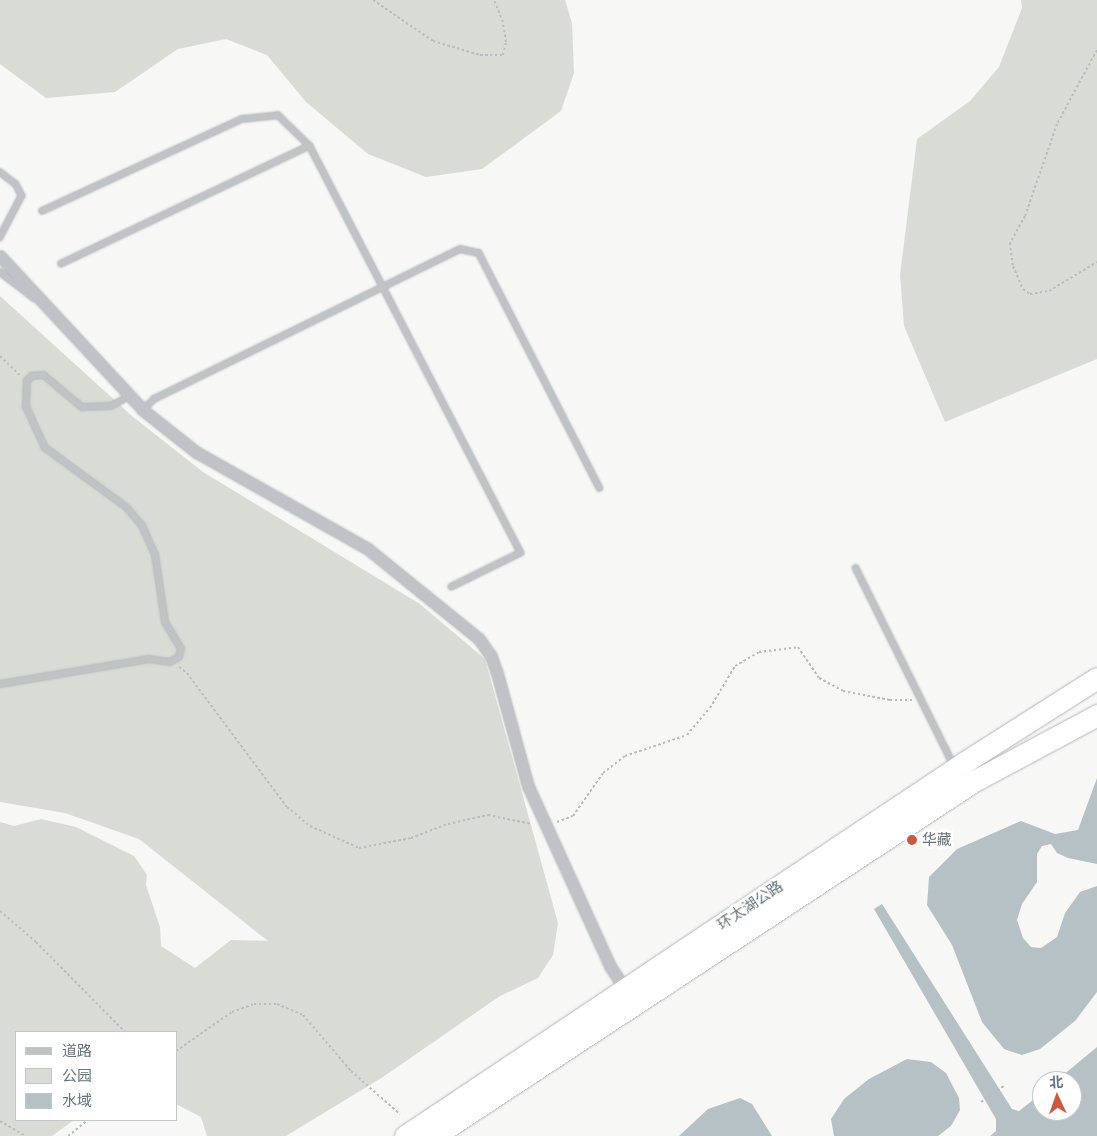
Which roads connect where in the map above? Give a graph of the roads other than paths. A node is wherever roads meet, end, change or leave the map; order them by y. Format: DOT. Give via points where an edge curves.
graph roads {
  1 [pos="310,146"];
  2 [pos="0,172"];
  3 [pos="42,212"];
  4 [pos="0,238"];
  5 [pos="0,256"];
  6 [pos="62,264"];
  7 [pos="0,272"];
  8 [pos="385,285"];
  9 [pos="47,309"];
  10 [pos="130,396"];
  11 [pos="143,410"];
  12 [pos="600,488"];
  13 [pos="856,568"];
  14 [pos="452,587"];
  15 [pos="1097,678"];
  16 [pos="0,684"];
  17 [pos="1097,715"];
  18 [pos="961,777"];
  19 [pos="625,989"];
  20 [pos="436,1131"];
  21 [pos="405,1136"];
  1 -- 3 [label="lane" via="278,115 242,119"];
  1 -- 6 [label="lane"];
  1 -- 8 [label="lane"];
  2 -- 4 [label="lane" via="16,184 22,196"];
  5 -- 9 [label="street"];
  7 -- 9 [label="lane"];
  8 -- 11 [label="lane" via="154,399"];
  8 -- 12 [label="lane" via="460,249 479,253"];
  8 -- 14 [label="lane" via="521,553"];
  9 -- 10 [label="street"];
  10 -- 11 [label="street"];
  10 -- 16 [label="lane" via="111,406 82,407 44,375 32,376 27,381 26,407 45,448 127,508 142,526 155,555 166,622 180,649 179,657 170,662 149,658"];
  11 -- 19 [label="street" via="196,452 368,549 479,639 491,656 528,786 610,966"];
  13 -- 18 [label="lane"];
  15 -- 18 [label="highway, 环太湖公路"];
  17 -- 18 [label="highway, 环太湖公路"];
  18 -- 19 [label="highway, 环太湖公路"];
  18 -- 20 [label="highway, 环太湖公路"];
  19 -- 20 [label="highway, 环太湖公路"];
  20 -- 21 [label="highway, 环太湖公路"];
}
